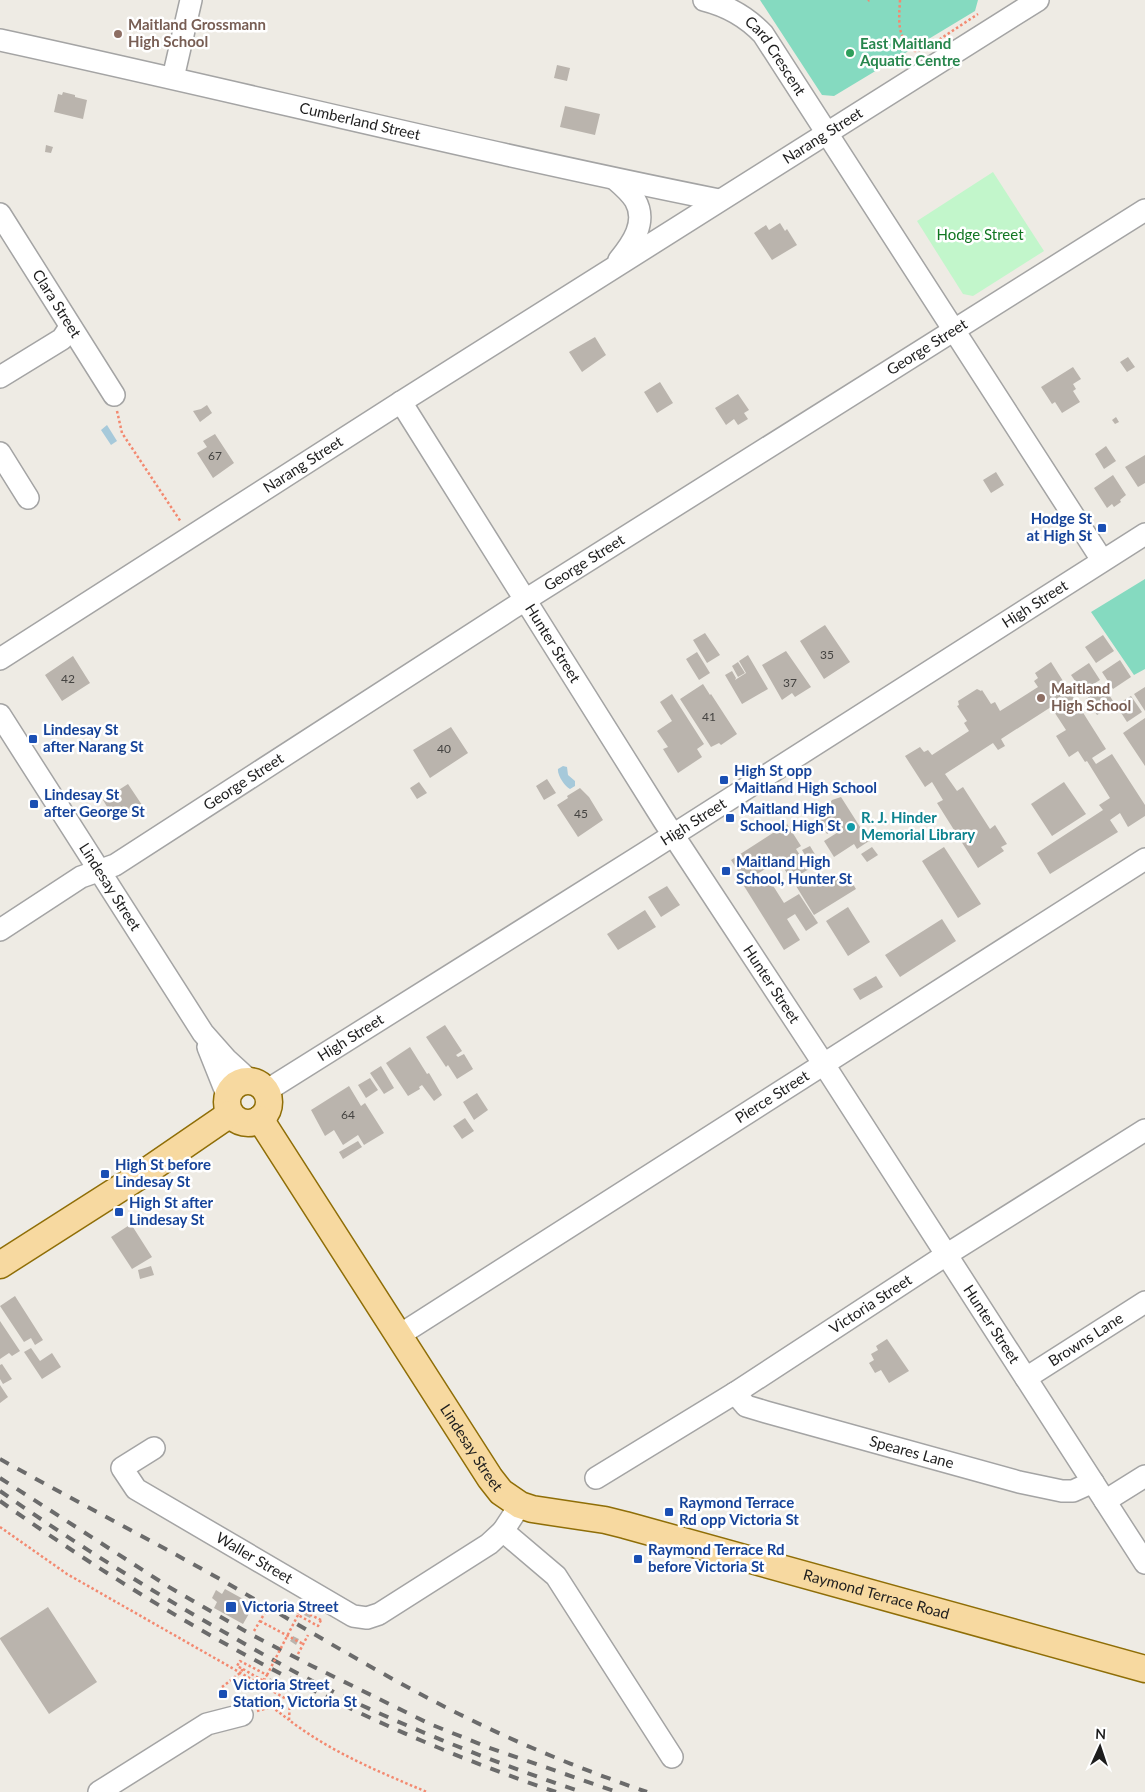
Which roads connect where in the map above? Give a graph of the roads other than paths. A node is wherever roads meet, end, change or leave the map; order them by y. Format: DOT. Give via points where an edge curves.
graph roads {
  1 [pos="191,0"];
  2 [pos="708,0"];
  3 [pos="1038,0"];
  4 [pos="0,40"];
  5 [pos="174,78"];
  6 [pos="827,133"];
  7 [pos="616,180"];
  8 [pos="719,200"];
  9 [pos="1145,210"];
  10 [pos="0,214"];
  11 [pos="609,272"];
  12 [pos="70,327"];
  13 [pos="955,330"];
  14 [pos="0,377"];
  15 [pos="114,395"];
  16 [pos="401,402"];
  17 [pos="0,453"];
  18 [pos="28,498"];
  19 [pos="1145,534"];
  20 [pos="1102,560"];
  21 [pos="526,600"];
  22 [pos="0,659"];
  23 [pos="0,714"];
  24 [pos="674,835"];
  25 [pos="1145,859"];
  26 [pos="98,870"];
  27 [pos="0,930"];
  28 [pos="203,1033"];
  29 [pos="823,1064"];
  30 [pos="258,1086"];
  31 [pos="229,1106"];
  32 [pos="260,1119"];
  33 [pos="1145,1130"];
  34 [pos="946,1255"];
  35 [pos="0,1265"];
  36 [pos="1145,1302"];
  37 [pos="398,1336"];
  38 [pos="1026,1378"];
  39 [pos="735,1393"];
  40 [pos="154,1448"];
  41 [pos="1145,1476"];
  42 [pos="596,1478"];
  43 [pos="1093,1482"];
  44 [pos="1106,1501"];
  45 [pos="520,1505"];
  46 [pos="503,1531"];
  47 [pos="1145,1564"];
  48 [pos="1145,1668"];
  49 [pos="242,1715"];
  50 [pos="672,1757"];
  51 [pos="99,1792"];
  1 -- 5 [label="street"];
  2 -- 6 [label="street, Card Crescent" via="739,13 763,34"];
  3 -- 6 [label="street, Narang Street"];
  4 -- 5 [label="street, Cumberland Street"];
  5 -- 7 [label="street, Cumberland Street"];
  6 -- 8 [label="street, Narang Street"];
  6 -- 13 [label="street"];
  7 -- 8 [label="street, Cumberland Street"];
  7 -- 11 [label="street, Narang Street" via="635,200 639,225 633,242"];
  8 -- 11 [label="street, Narang Street"];
  9 -- 13 [label="street, George Street"];
  10 -- 12 [label="street, Clara Street"];
  11 -- 16 [label="street, Narang Street"];
  12 -- 14 [label="street" via="62,339"];
  12 -- 15 [label="street, Clara Street"];
  13 -- 20 [label="street"];
  13 -- 21 [label="street, George Street"];
  16 -- 21 [label="street, Hunter Street"];
  16 -- 22 [label="street, Narang Street"];
  17 -- 18 [label="street"];
  19 -- 20 [label="street, High Street"];
  20 -- 24 [label="street, High Street"];
  21 -- 24 [label="street, Hunter Street"];
  21 -- 26 [label="street, George Street" via="114,864"];
  23 -- 26 [label="street, Lindesay Street"];
  24 -- 29 [label="street, Hunter Street"];
  24 -- 30 [label="street, High Street"];
  25 -- 29 [label="street, Pierce Street"];
  26 -- 27 [label="street, George Street" via="81,877"];
  26 -- 28 [label="street, Lindesay Street"];
  28 -- 30 [label="street, Lindesay Street" via="226,1059"];
  28 -- 31 [label="street, Lindesay Street"];
  29 -- 34 [label="street, Hunter Street"];
  29 -- 37 [label="street, Pierce Street"];
  30 -- 31 [label="main road" via="236,1085 229,1093"];
  30 -- 32 [label="main road" via="269,1101 267,1111"];
  31 -- 32 [label="main road" via="238,1121 247,1123"];
  31 -- 35 [label="main road" via="144,1173"];
  32 -- 37 [label="main road, Lindesay Street"];
  33 -- 34 [label="street, Victoria Street"];
  34 -- 38 [label="street, Hunter Street"];
  34 -- 39 [label="street, Victoria Street"];
  36 -- 38 [label="street, Browns Lane"];
  37 -- 45 [label="main road, Lindesay Street" via="490,1478 501,1492"];
  38 -- 43 [label="street, Hunter Street"];
  39 -- 42 [label="street, Victoria Street"];
  39 -- 43 [label="street, Speares Lane" via="746,1406 1019,1482 1062,1491 1073,1491"];
  40 -- 46 [label="street, Waller Street" via="122,1468 136,1489 352,1616 367,1618 379,1614 489,1544"];
  41 -- 44 [label="street"];
  43 -- 44 [label="street, Hunter Street"];
  44 -- 47 [label="street, Hunter Street"];
  45 -- 46 [label="street"];
  45 -- 48 [label="main road, Raymond Terrace Road" via="625,1525"];
  46 -- 50 [label="street" via="556,1576"];
  49 -- 51 [label="street" via="207,1724"];
}
